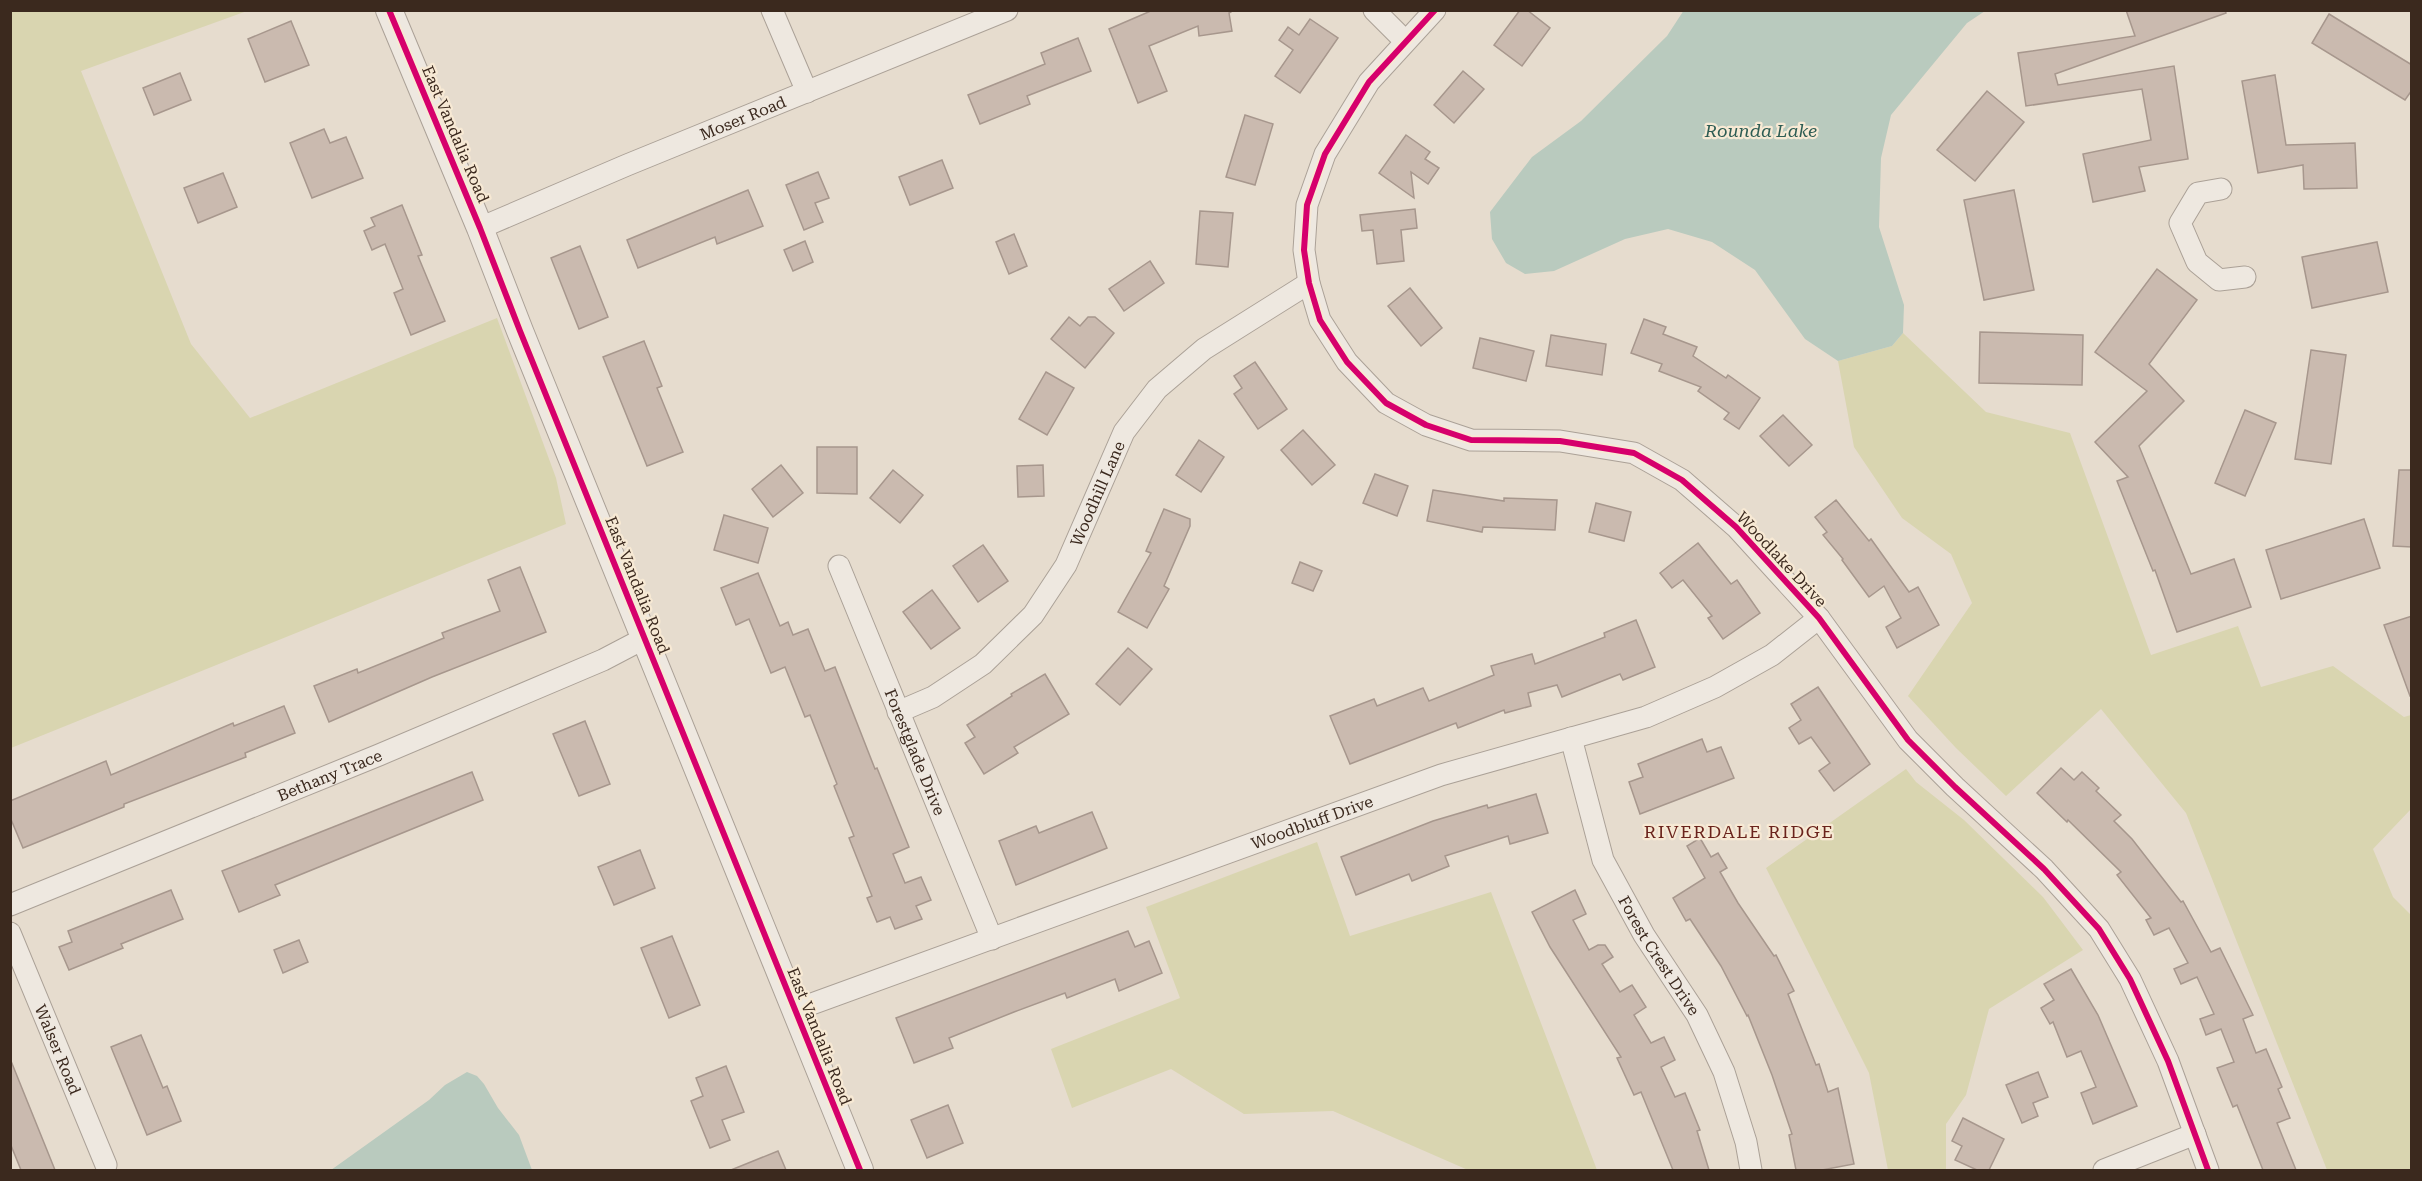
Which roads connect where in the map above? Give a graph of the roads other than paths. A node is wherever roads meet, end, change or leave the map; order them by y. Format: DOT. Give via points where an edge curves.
graph roads {
  1 [pos="389,10"];
  2 [pos="772,10"];
  3 [pos="1007,10"];
  4 [pos="1374,10"];
  5 [pos="1435,10"];
  6 [pos="1405,41"];
  7 [pos="807,92"];
  8 [pos="2221,189"];
  9 [pos="480,228"];
  10 [pos="2245,277"];
  11 [pos="1309,283"];
  12 [pos="839,566"];
  13 [pos="1819,618"];
  14 [pos="645,638"];
  15 [pos="898,712"];
  16 [pos="1571,738"];
  17 [pos="10,905"];
  18 [pos="10,933"];
  19 [pos="992,939"];
  20 [pos="795,1010"];
  21 [pos="2195,1134"];
  22 [pos="106,1165"];
  23 [pos="860,1170"];
  24 [pos="1751,1170"];
  25 [pos="2104,1170"];
  26 [pos="2208,1170"];
  1 -- 9 [label="street, East Vandalia Road"];
  2 -- 7 [label="street"];
  3 -- 7 [label="street, Moser Road"];
  4 -- 6 [label="street"];
  5 -- 6 [label="street, Woodlake Drive"];
  6 -- 11 [label="street, Woodlake Drive" via="1369,82 1325,154 1307,206 1304,250"];
  7 -- 9 [label="street, Moser Road"];
  8 -- 10 [label="street" via="2198,193 2180,223 2197,262 2219,280"];
  9 -- 14 [label="street, East Vandalia Road"];
  11 -- 13 [label="street, Woodlake Drive" via="1320,320 1347,362 1386,403 1471,441 1560,441 1634,453 1682,480 1736,527"];
  11 -- 15 [label="street, Woodhill Lane" via="1204,349 1157,389 1124,432 1066,565 1033,615 983,664 933,697"];
  12 -- 15 [label="street, Forestglade Drive"];
  13 -- 16 [label="street, Woodbluff Drive" via="1772,655 1716,687 1646,717"];
  13 -- 21 [label="street, Woodlake Drive" via="1908,740 2044,869 2099,929 2130,980 2168,1061"];
  14 -- 17 [label="street, Bethany Trace" via="603,660 380,755"];
  14 -- 20 [label="street, East Vandalia Road"];
  15 -- 19 [label="street, Forestglade Drive"];
  16 -- 19 [label="street, Woodbluff Drive" via="1441,775"];
  16 -- 24 [label="street, Forest Crest Drive" via="1603,861 1644,935 1697,1015 1724,1072"];
  18 -- 22 [label="street, Walser Road"];
  19 -- 20 [label="street, Woodbluff Drive"];
  20 -- 23 [label="street, East Vandalia Road"];
  21 -- 25 [label="street"];
  21 -- 26 [label="street, Woodlake Drive"];
}
